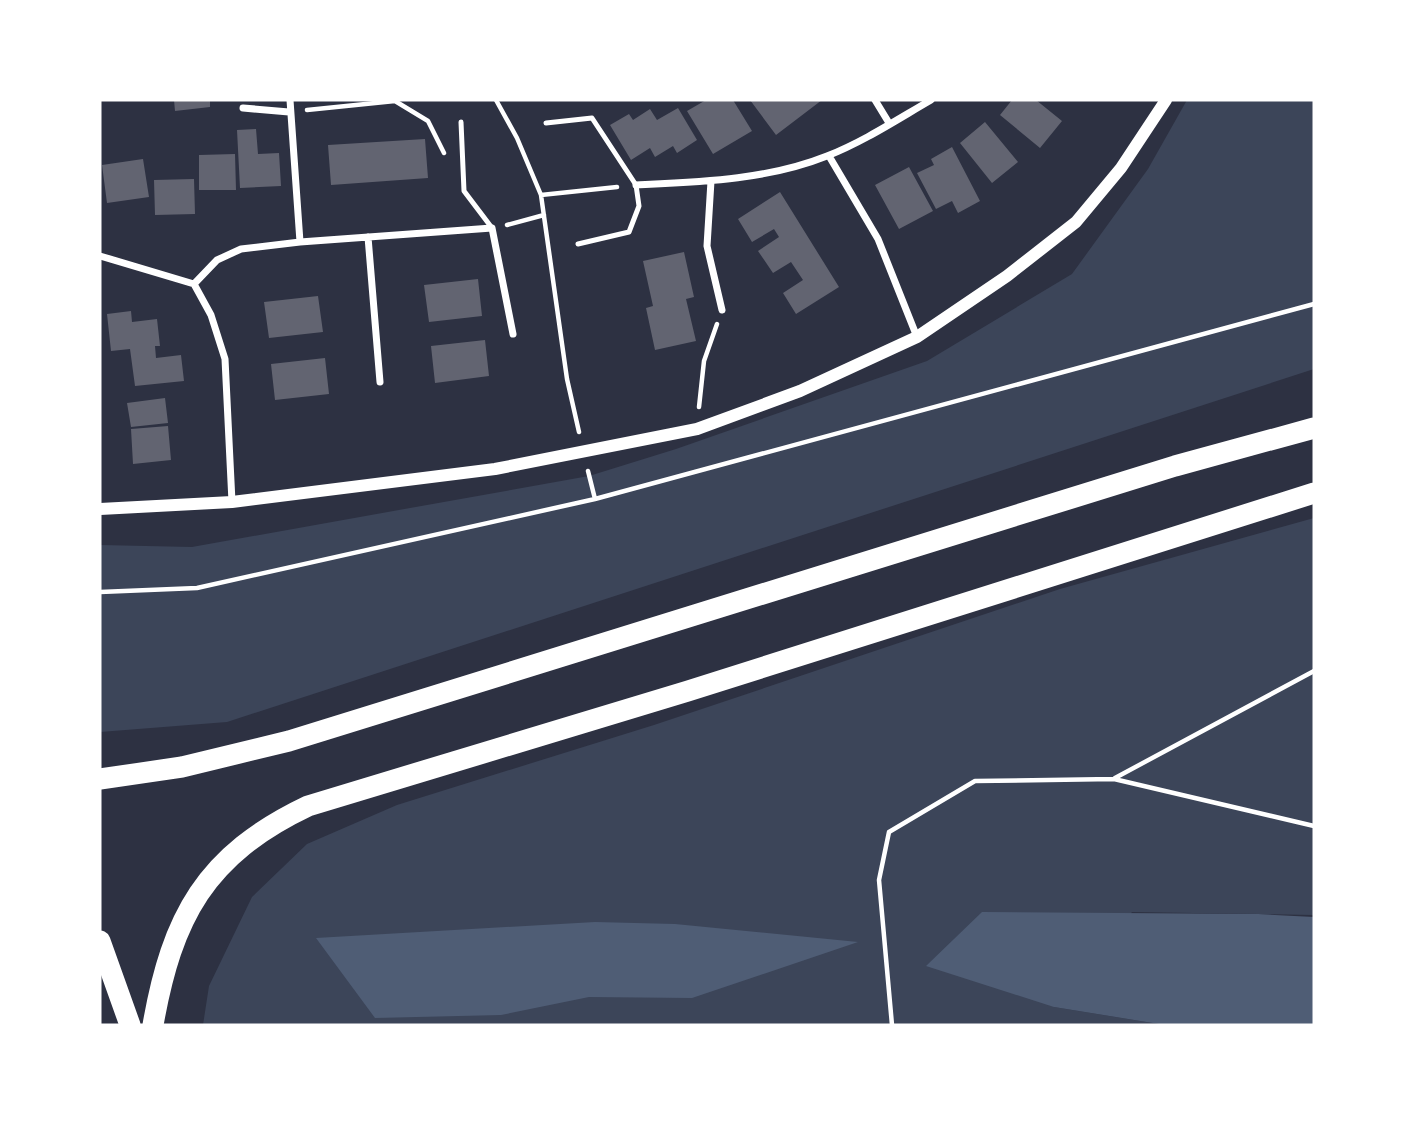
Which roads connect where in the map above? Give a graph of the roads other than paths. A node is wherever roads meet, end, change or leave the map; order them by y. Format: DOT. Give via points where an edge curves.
graph roads {
  1 [pos="290,100"];
  2 [pos="875,100"];
  3 [pos="932,100"];
  4 [pos="1166,100"];
  5 [pos="243,108"];
  6 [pos="289,112"];
  7 [pos="461,122"];
  8 [pos="546,123"];
  9 [pos="890,123"];
  10 [pos="829,156"];
  11 [pos="711,181"];
  12 [pos="636,185"];
  13 [pos="492,228"];
  14 [pos="368,237"];
  15 [pos="300,242"];
  16 [pos="578,244"];
  17 [pos="100,256"];
  18 [pos="194,284"];
  19 [pos="722,310"];
  20 [pos="513,334"];
  21 [pos="917,337"];
  22 [pos="380,382"];
  23 [pos="1314,428"];
  24 [pos="1314,493"];
  25 [pos="232,502"];
  26 [pos="100,509"];
  27 [pos="100,779"];
  28 [pos="100,941"];
  29 [pos="130,1025"];
  30 [pos="153,1025"];
  1 -- 6 [label="street"];
  2 -- 9 [label="street"];
  3 -- 9 [label="street"];
  4 -- 21 [label="street" via="1121,168 1076,222"];
  5 -- 6 [label="street"];
  6 -- 15 [label="street"];
  7 -- 13 [label="lane" via="464,191"];
  8 -- 12 [label="lane" via="592,118"];
  9 -- 10 [label="street"];
  10 -- 11 [label="street" via="788,169"];
  10 -- 21 [label="street" via="878,239"];
  11 -- 12 [label="street"];
  11 -- 19 [label="street" via="707,246"];
  12 -- 16 [label="lane" via="639,206 629,232"];
  13 -- 14 [label="street"];
  13 -- 20 [label="street"];
  14 -- 15 [label="street"];
  14 -- 22 [label="street"];
  15 -- 18 [label="street" via="241,249 217,260"];
  17 -- 18 [label="street"];
  18 -- 25 [label="street" via="211,315 225,359"];
  21 -- 25 [label="street" via="800,391 697,429 495,468"];
  23 -- 27 [label="highway" via="1175,466 289,741 182,767"];
  24 -- 30 [label="highway" via="307,806 238,848 202,886 168,957"];
  25 -- 26 [label="street"];
  28 -- 29 [label="highway"];
}
